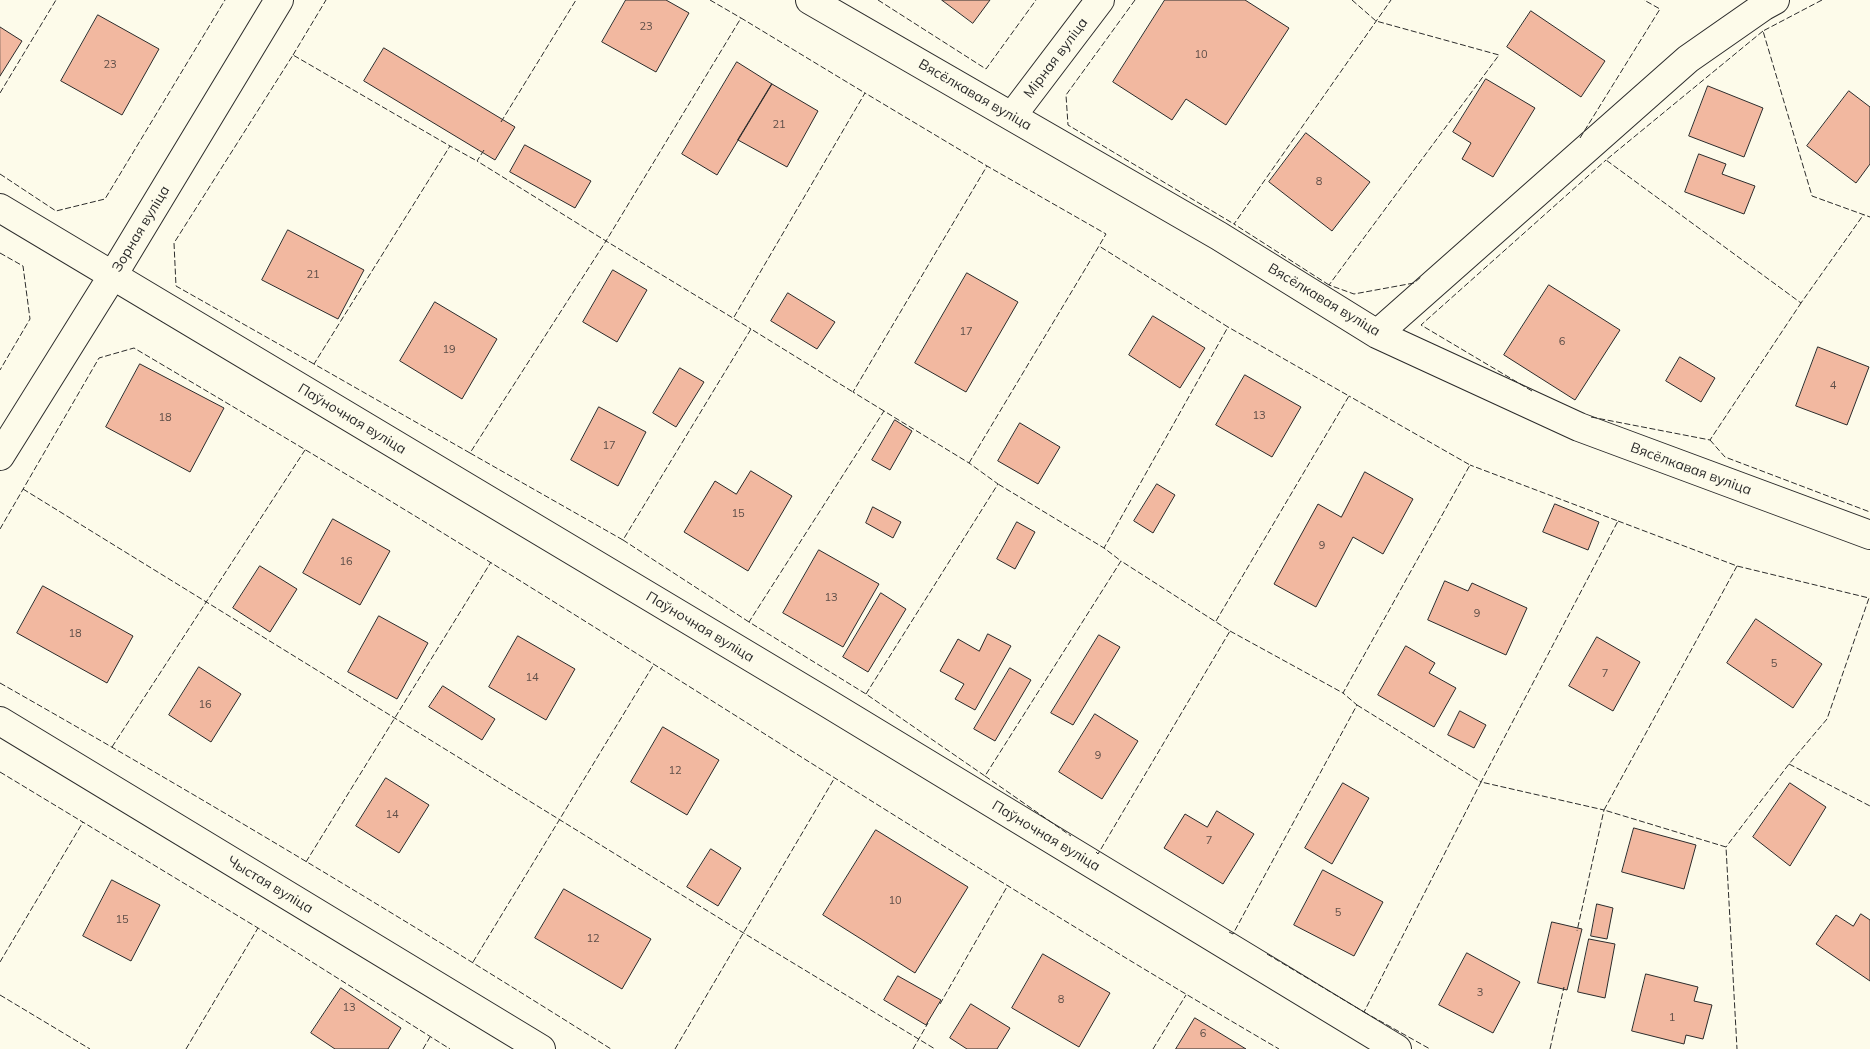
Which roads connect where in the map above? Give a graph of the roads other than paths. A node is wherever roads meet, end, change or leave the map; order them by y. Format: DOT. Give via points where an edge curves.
graph roads {
  1 [pos="279,0"];
  2 [pos="810,0"];
  3 [pos="1100,0"];
  4 [pos="1775,0"];
  5 [pos="1012,116"];
  6 [pos="0,208"];
  7 [pos="113,275"];
  8 [pos="1377,334"];
  9 [pos="0,456"];
  10 [pos="1870,535"];
  11 [pos="0,721"];
  12 [pos="541,1049"];
  13 [pos="1397,1049"];
  1 -- 7 [label="street, Зорная вуліца"];
  2 -- 5 [label="street, Вясёлкавая вуліца"];
  3 -- 5 [label="street, Мірная вуліца"];
  4 -- 8 [label="street" via="1688,59"];
  5 -- 8 [label="street, Вясёлкавая вуліца" via="1219,236"];
  6 -- 7 [label="street, Паўночная вуліца"];
  7 -- 9 [label="street, Зорная вуліца"];
  7 -- 13 [label="street, Паўночная вуліца"];
  8 -- 10 [label="street, Вясёлкавая вуліца" via="1579,427"];
  11 -- 12 [label="street, Чыстая вуліца"];
}
